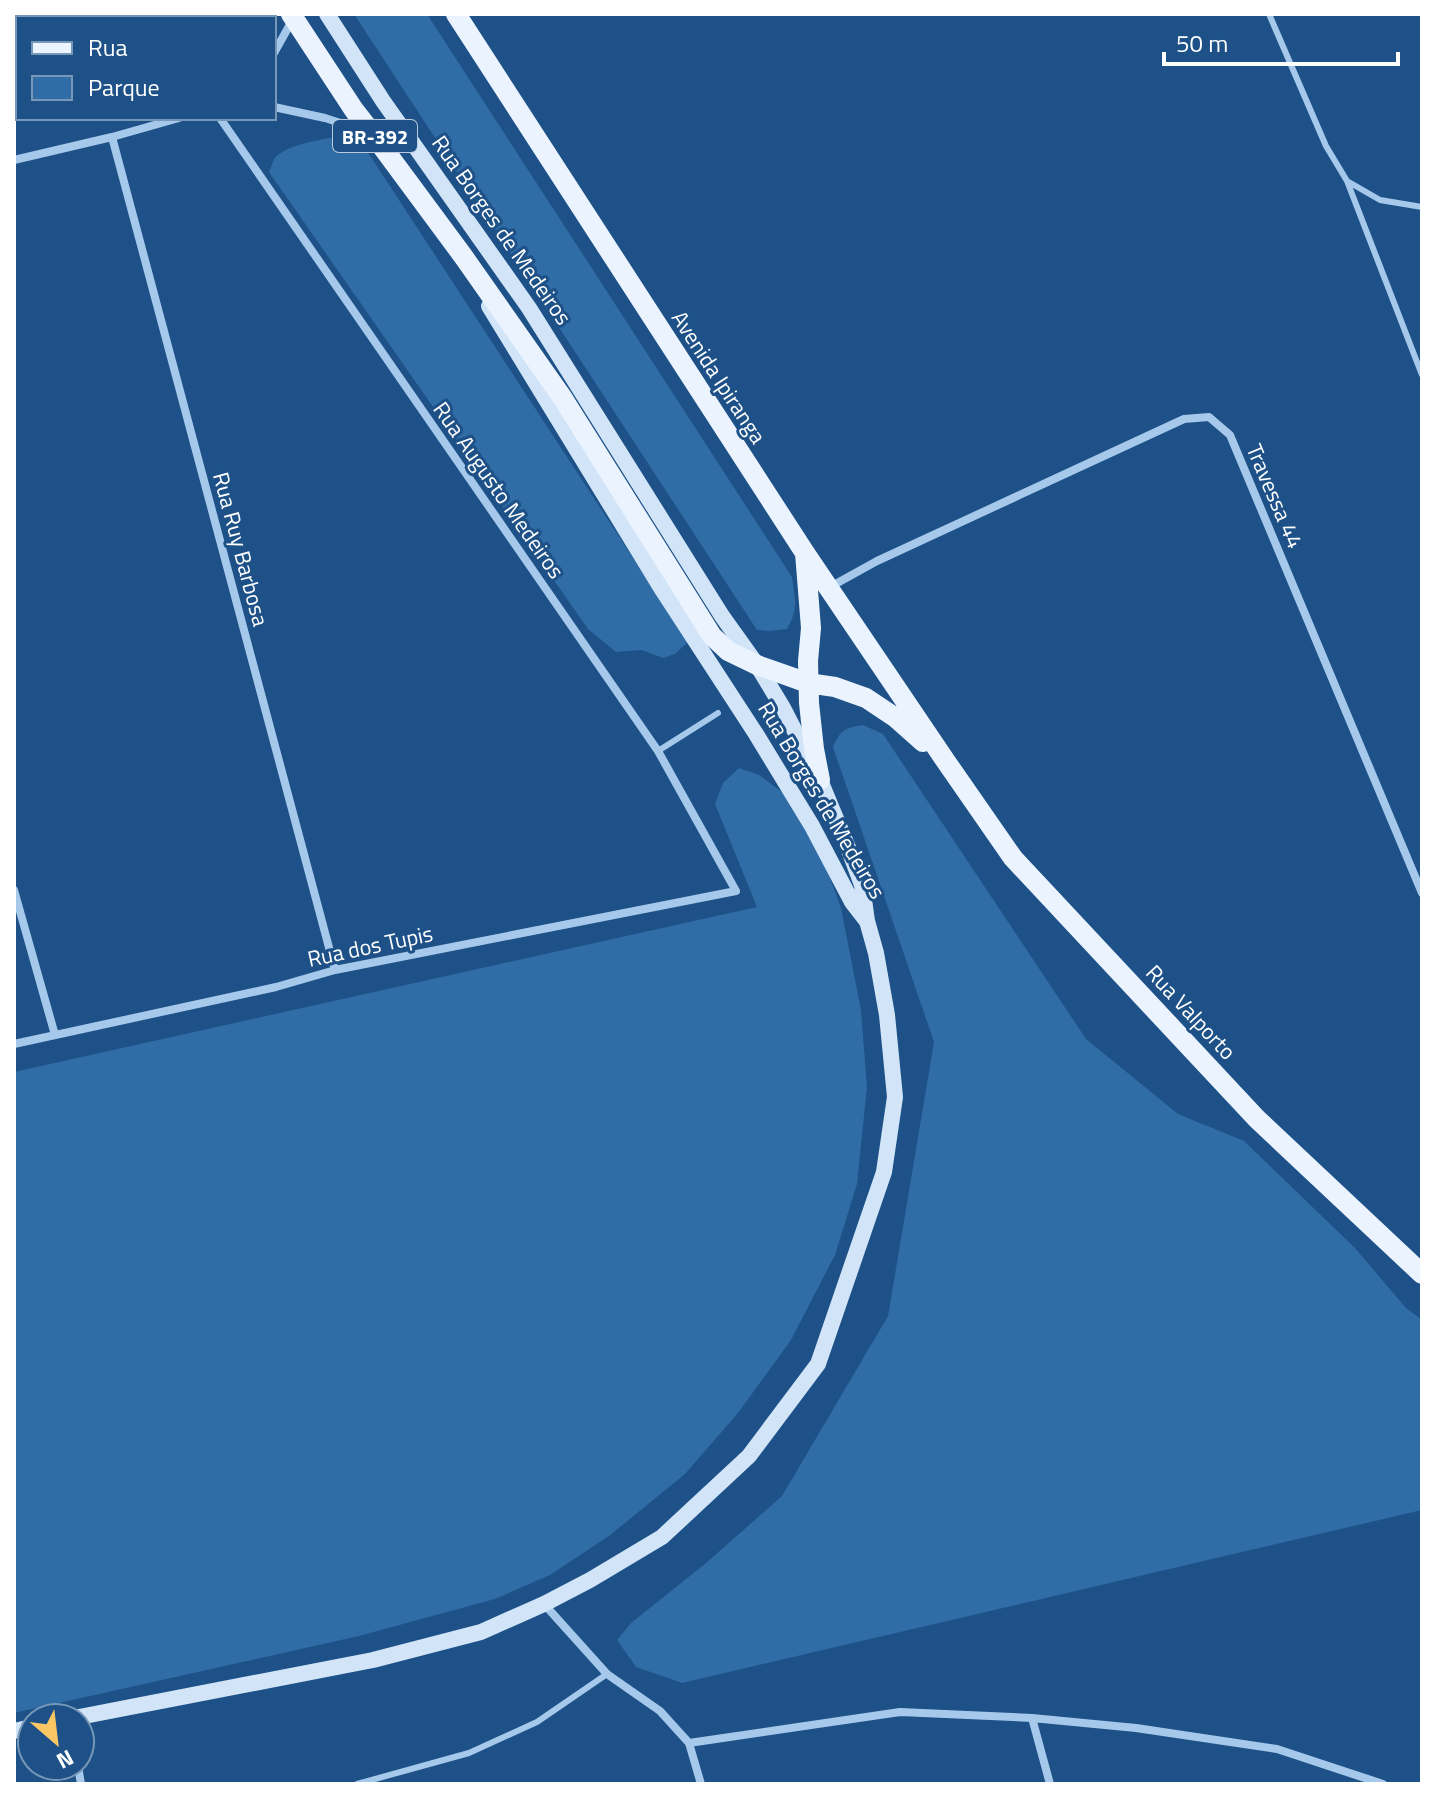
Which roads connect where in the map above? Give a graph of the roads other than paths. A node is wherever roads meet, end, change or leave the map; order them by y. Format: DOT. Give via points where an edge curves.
graph roads {
  1 [pos="327,14"];
  2 [pos="456,14"];
  3 [pos="1269,14"];
  4 [pos="292,16"];
  5 [pos="276,49"];
  6 [pos="276,107"];
  7 [pos="172,120"];
  8 [pos="221,120"];
  9 [pos="372,133"];
  10 [pos="112,137"];
  11 [pos="14,160"];
  12 [pos="1347,181"];
  13 [pos="1422,207"];
  14 [pos="463,256"];
  15 [pos="1422,375"];
  16 [pos="805,553"];
  17 [pos="829,588"];
  18 [pos="757,665"];
  19 [pos="808,683"];
  20 [pos="718,713"];
  21 [pos="658,751"];
  22 [pos="947,763"];
  23 [pos="820,780"];
  24 [pos="1418,871"];
  25 [pos="14,890"];
  26 [pos="736,891"];
  27 [pos="1422,893"];
  28 [pos="867,921"];
  29 [pos="335,970"];
  30 [pos="55,1035"];
  31 [pos="14,1044"];
  32 [pos="1422,1274"];
  33 [pos="544,1604"];
  34 [pos="607,1674"];
  35 [pos="96,1714"];
  36 [pos="1032,1718"];
  37 [pos="689,1743"];
  38 [pos="357,1784"];
  39 [pos="701,1784"];
  40 [pos="1050,1784"];
  41 [pos="1383,1784"];
  1 -- 18 [label="main road, Rua Borges de Medeiros / BR-392" via="529,308"];
  2 -- 16 [label="main road, Avenida Ipiranga"];
  3 -- 12 [label="lane" via="1326,146"];
  4 -- 5 [label="street"];
  4 -- 9 [label="main road, Rua Borges de Medeiros / BR-392"];
  6 -- 9 [label="street"];
  7 -- 10 [label="street"];
  8 -- 21 [label="street, Rua Augusto Medeiros"];
  9 -- 14 [label="main road, Rua Borges de Medeiros / BR-392"];
  10 -- 11 [label="street"];
  10 -- 29 [label="street, Rua Ruy Barbosa"];
  12 -- 13 [label="lane" via="1380,200"];
  12 -- 15 [label="lane"];
  14 -- 18 [label="main road" via="562,397 712,636"];
  14 -- 28 [label="main road, Rua Borges de Medeiros / BR-392" via="499,325"];
  16 -- 17 [label="main road, Avenida Ipiranga"];
  16 -- 19 [label="main road" via="811,628"];
  17 -- 22 [label="main road, Avenida Ipiranga"];
  17 -- 24 [label="street, Travessa 44" via="1184,419 1209,417 1230,435"];
  18 -- 19 [label="main road"];
  18 -- 23 [label="main road, Rua Borges de Medeiros / BR-392"];
  19 -- 22 [label="main road" via="866,698"];
  19 -- 23 [label="main road"];
  20 -- 21 [label="lane"];
  21 -- 26 [label="street, Rua Augusto Medeiros"];
  22 -- 32 [label="main road, Rua Valporto" via="1013,858 1257,1119"];
  23 -- 28 [label="main road, Rua Borges de Medeiros / BR-392" via="862,885"];
  24 -- 27 [label="street, Travessa 44"];
  25 -- 30 [label="street"];
  26 -- 29 [label="street, Rua dos Tupis"];
  28 -- 33 [label="main road, BR-392" via="887,1015 895,1097 884,1172 818,1364 749,1456 662,1537"];
  29 -- 30 [label="street, Rua dos Tupis"];
  30 -- 31 [label="street, Rua dos Tupis"];
  33 -- 34 [label="street"];
  33 -- 35 [label="main road, BR-392" via="481,1632 373,1660"];
  34 -- 37 [label="street" via="660,1711"];
  34 -- 38 [label="lane" via="537,1722 469,1753"];
  36 -- 37 [label="street" via="900,1712"];
  36 -- 40 [label="street"];
  36 -- 41 [label="street" via="1277,1749"];
  37 -- 39 [label="street"];
}
